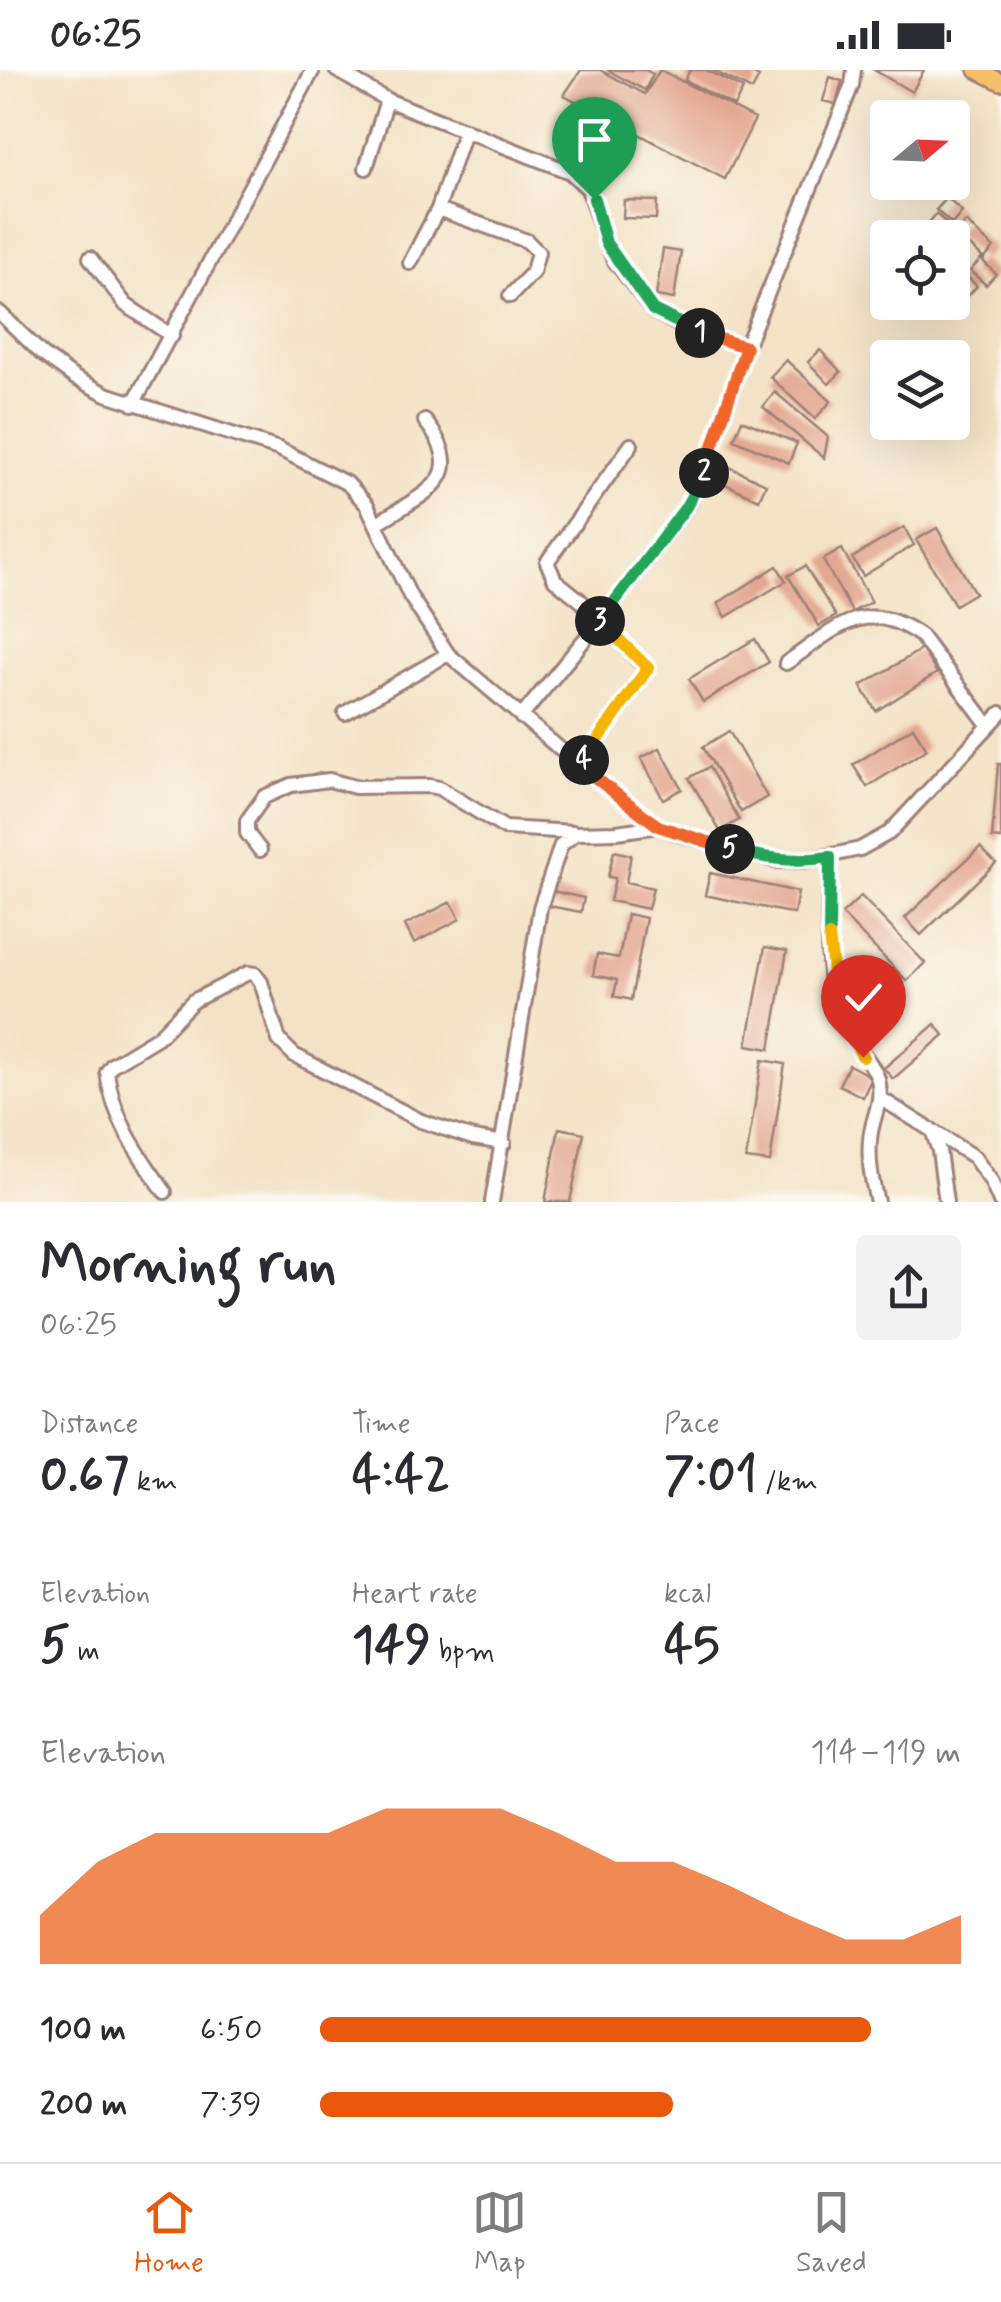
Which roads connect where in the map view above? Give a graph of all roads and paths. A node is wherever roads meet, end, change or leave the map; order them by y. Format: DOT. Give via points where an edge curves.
graph roads {
  1 [pos="313,70"];
  2 [pos="336,70"];
  3 [pos="854,70"];
  4 [pos="976,70"];
  5 [pos="999,78"];
  6 [pos="388,100"];
  7 [pos="465,130"];
  8 [pos="366,168"];
  9 [pos="438,209"];
  10 [pos="90,258"];
  11 [pos="410,264"];
  12 [pos="510,296"];
  13 [pos="0,313"];
  14 [pos="172,336"];
  15 [pos="746,347"];
  16 [pos="133,404"];
  17 [pos="425,421"];
  18 [pos="631,446"];
  19 [pos="376,524"];
  20 [pos="599,622"];
  21 [pos="448,654"];
  22 [pos="786,663"];
  23 [pos="345,712"];
  24 [pos="1001,713"];
  25 [pos="521,716"];
  26 [pos="989,726"];
  27 [pos="580,766"];
  28 [pos="658,826"];
  29 [pos="576,833"];
  30 [pos="260,850"];
  31 [pos="830,857"];
  32 [pos="880,1098"];
  33 [pos="932,1130"];
  34 [pos="504,1143"];
  35 [pos="165,1192"];
  36 [pos="492,1202"];
  37 [pos="877,1202"];
  38 [pos="946,1202"];
  39 [pos="1000,1202"];
  1 -- 14 [label="street"];
  2 -- 6 [label="street"];
  3 -- 15 [label="street"];
  4 -- 5 [label="main road"];
  6 -- 7 [label="street"];
  6 -- 8 [label="street"];
  7 -- 9 [label="street"];
  7 -- 15 [label="street" via="578,178 594,199 615,261 653,310 691,331"];
  9 -- 11 [label="street"];
  9 -- 12 [label="street" via="527,241 538,252 532,272"];
  10 -- 14 [label="street" via="126,306"];
  13 -- 16 [label="street" via="75,378"];
  14 -- 16 [label="street"];
  15 -- 20 [label="street" via="705,471 686,507"];
  16 -- 19 [label="street" via="298,457 348,484"];
  17 -- 19 [label="street" via="441,441 444,474"];
  18 -- 20 [label="street" via="547,562 555,580"];
  19 -- 21 [label="street" via="410,596"];
  20 -- 25 [label="street"];
  20 -- 27 [label="street" via="648,668"];
  21 -- 23 [label="street"];
  21 -- 25 [label="street"];
  22 -- 26 [label="street" via="848,622 877,615 921,636"];
  24 -- 26 [label="street"];
  25 -- 27 [label="street"];
  26 -- 31 [label="street" via="888,833"];
  27 -- 28 [label="street"];
  28 -- 29 [label="street"];
  28 -- 31 [label="street" via="777,861"];
  29 -- 30 [label="street" via="505,828 429,786 355,787 329,780 264,797 247,821"];
  29 -- 34 [label="street" via="561,845 540,908"];
  31 -- 32 [label="street" via="830,964 838,1014 873,1070"];
  32 -- 33 [label="street"];
  32 -- 37 [label="street" via="869,1167"];
  33 -- 38 [label="street"];
  33 -- 39 [label="street" via="982,1166"];
  34 -- 35 [label="street" via="421,1121 294,1055 279,1040 261,982 248,973 192,1001 158,1037 106,1072 116,1113"];
  34 -- 36 [label="street"];
}
